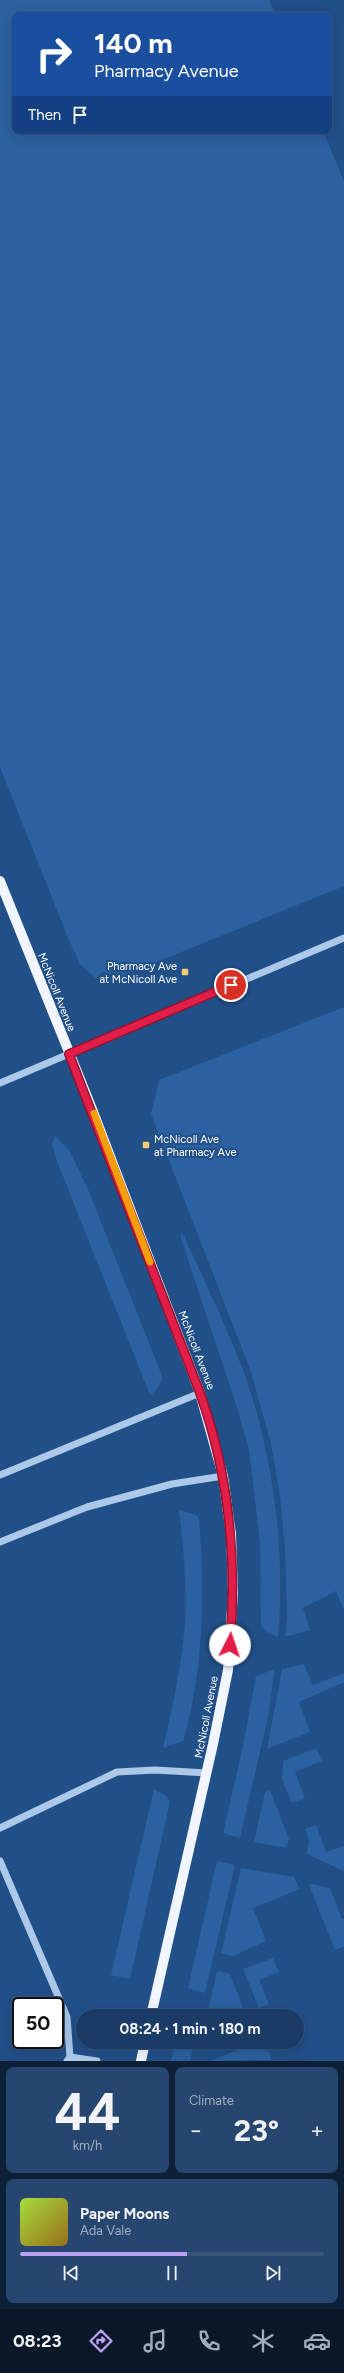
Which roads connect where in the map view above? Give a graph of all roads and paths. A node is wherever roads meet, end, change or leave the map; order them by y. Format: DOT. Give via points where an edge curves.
graph roads {
  1 [pos="0,881"];
  2 [pos="344,938"];
  3 [pos="69,1054"];
  4 [pos="0,1083"];
  5 [pos="200,1393"];
  6 [pos="0,1475"];
  7 [pos="223,1476"];
  8 [pos="0,1542"];
  9 [pos="207,1773"];
  10 [pos="0,1828"];
  11 [pos="0,1861"];
  12 [pos="153,2009"];
  13 [pos="144,2049"];
  14 [pos="68,2059"];
  15 [pos="98,2061"];
  16 [pos="141,2061"];
  1 -- 3 [label="main road, McNicoll Avenue"];
  2 -- 3 [label="street"];
  3 -- 4 [label="street"];
  3 -- 5 [label="main road, McNicoll Avenue"];
  5 -- 6 [label="street"];
  5 -- 7 [label="main road, McNicoll Avenue"];
  7 -- 8 [label="street" via="172,1484 87,1507"];
  7 -- 9 [label="main road, McNicoll Avenue" via="230,1534 232,1621 224,1697"];
  9 -- 10 [label="street" via="155,1770 117,1772"];
  9 -- 12 [label="main road, McNicoll Avenue"];
  11 -- 14 [label="street" via="67,2017"];
  13 -- 16 [label="main road"];
  14 -- 15 [label="street"];
}
